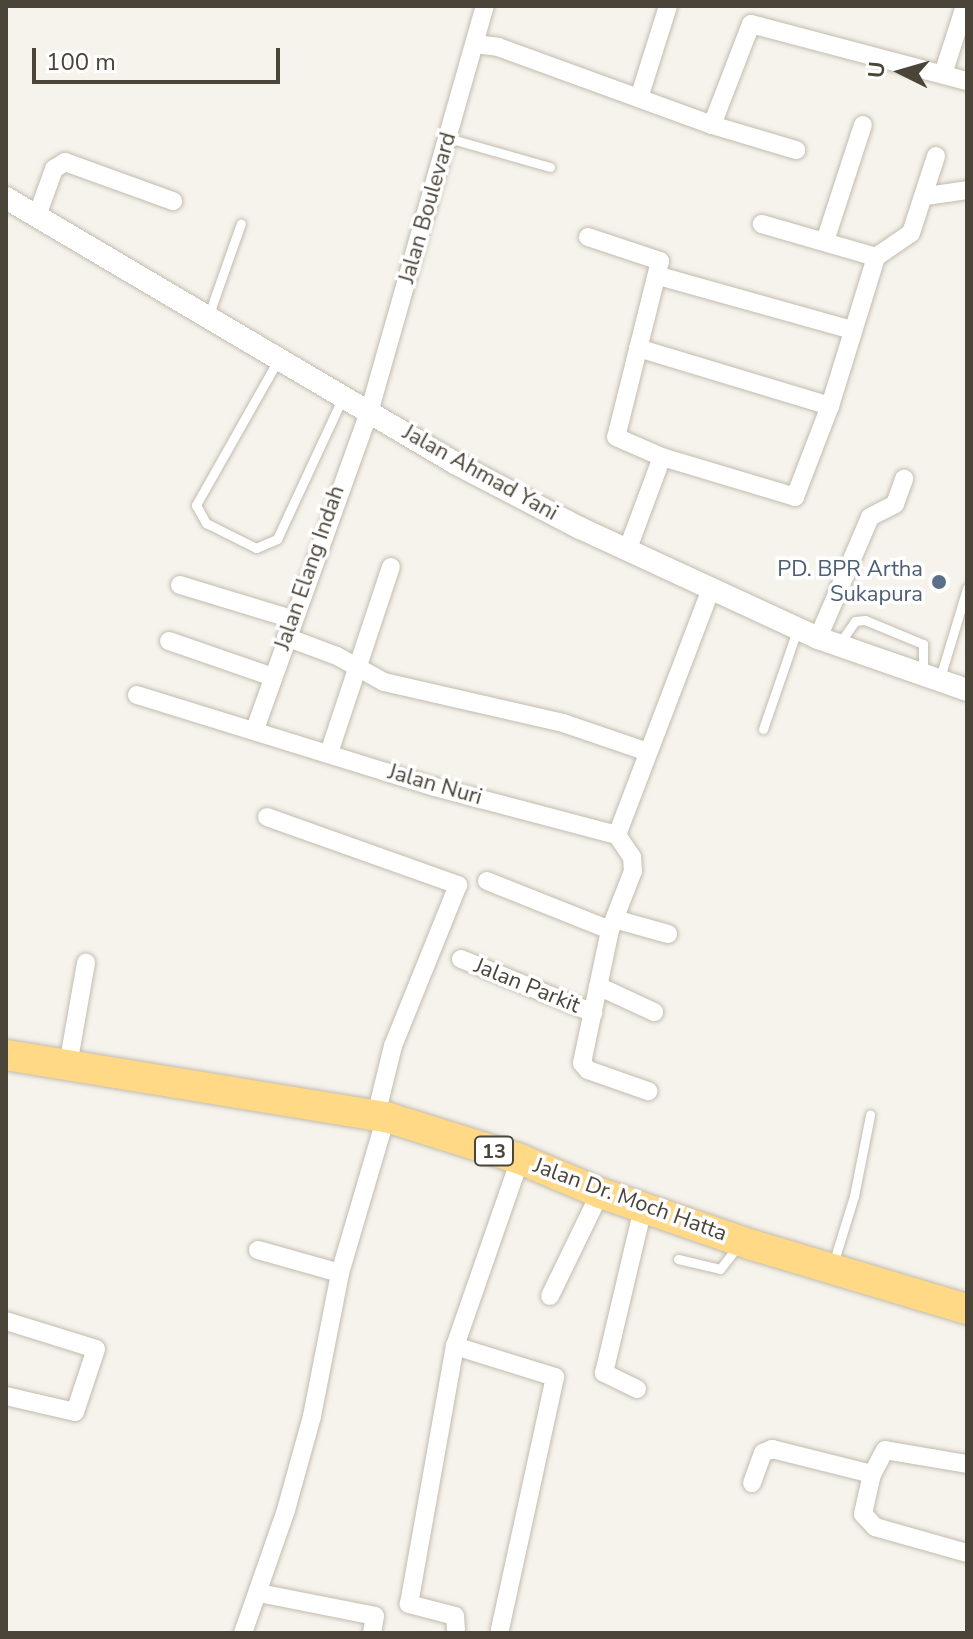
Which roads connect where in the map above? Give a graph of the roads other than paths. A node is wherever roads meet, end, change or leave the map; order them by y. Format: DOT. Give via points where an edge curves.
graph roads {
  1 [pos="485,6"];
  2 [pos="668,6"];
  3 [pos="965,6"];
  4 [pos="475,44"];
  5 [pos="943,74"];
  6 [pos="967,81"];
  7 [pos="639,98"];
  8 [pos="712,125"];
  9 [pos="863,125"];
  10 [pos="448,138"];
  11 [pos="796,150"];
  12 [pos="936,156"];
  13 [pos="550,167"];
  14 [pos="967,190"];
  15 [pos="926,196"];
  16 [pos="173,201"];
  17 [pos="17,206"];
  18 [pos="241,223"];
  19 [pos="762,224"];
  20 [pos="588,237"];
  21 [pos="825,241"];
  22 [pos="876,257"];
  23 [pos="659,276"];
  24 [pos="209,314"];
  25 [pos="853,330"];
  26 [pos="638,348"];
  27 [pos="280,357"];
  28 [pos="344,396"];
  29 [pos="830,406"];
  30 [pos="370,409"];
  31 [pos="662,457"];
  32 [pos="904,479"];
  33 [pos="627,551"];
  34 [pos="391,567"];
  35 [pos="180,585"];
  36 [pos="967,588"];
  37 [pos="710,591"];
  38 [pos="292,619"];
  39 [pos="286,637"];
  40 [pos="817,638"];
  41 [pos="169,641"];
  42 [pos="359,672"];
  43 [pos="273,677"];
  44 [pos="931,678"];
  45 [pos="967,690"];
  46 [pos="137,695"];
  47 [pos="255,729"];
  48 [pos="763,729"];
  49 [pos="645,751"];
  50 [pos="329,753"];
  51 [pos="267,817"];
  52 [pos="617,835"];
  53 [pos="487,881"];
  54 [pos="614,925"];
  55 [pos="668,934"];
  56 [pos="461,959"];
  57 [pos="86,963"];
  58 [pos="598,986"];
  59 [pos="654,1012"];
  60 [pos="593,1013"];
  61 [pos="6,1055"];
  62 [pos="68,1065"];
  63 [pos="648,1091"];
  64 [pos="870,1115"];
  65 [pos="381,1116"];
  66 [pos="520,1159"];
  67 [pos="600,1193"];
  68 [pos="643,1208"];
  69 [pos="740,1241"];
  70 [pos="258,1250"];
  71 [pos="678,1259"];
  72 [pos="832,1267"];
  73 [pos="340,1273"];
  74 [pos="550,1296"];
  75 [pos="967,1309"];
  76 [pos="6,1321"];
  77 [pos="455,1346"];
  78 [pos="637,1389"];
  79 [pos="6,1396"];
  80 [pos="967,1464"];
  81 [pos="872,1474"];
  82 [pos="752,1483"];
  83 [pos="967,1553"];
  84 [pos="259,1593"];
  85 [pos="456,1630"];
  86 [pos="500,1630"];
  87 [pos="243,1633"];
  88 [pos="372,1633"];
  1 -- 4 [label="street, Jalan Boulevard"];
  2 -- 7 [label="street"];
  3 -- 5 [label="street"];
  4 -- 7 [label="street"];
  4 -- 10 [label="street, Jalan Boulevard"];
  5 -- 6 [label="street"];
  5 -- 8 [label="street" via="751,24"];
  7 -- 8 [label="street"];
  8 -- 11 [label="street"];
  9 -- 21 [label="street"];
  10 -- 13 [label="lane"];
  10 -- 30 [label="street, Jalan Boulevard"];
  12 -- 15 [label="street"];
  14 -- 15 [label="street"];
  15 -- 22 [label="street" via="911,233"];
  16 -- 17 [label="street" via="65,162"];
  17 -- 24 [label="street, Jalan Ahmad Yani"];
  18 -- 24 [label="lane"];
  19 -- 21 [label="street"];
  20 -- 23 [label="street" via="659,258"];
  21 -- 22 [label="street"];
  22 -- 25 [label="street"];
  23 -- 25 [label="street"];
  23 -- 26 [label="street"];
  24 -- 27 [label="street, Jalan Ahmad Yani"];
  25 -- 29 [label="street"];
  26 -- 29 [label="street"];
  26 -- 31 [label="street" via="615,435"];
  27 -- 28 [label="street, Jalan Ahmad Yani"];
  27 -- 28 [label="lane" via="196,505 206,523 256,548 277,539"];
  28 -- 30 [label="street, Jalan Ahmad Yani"];
  29 -- 31 [label="street" via="795,497"];
  30 -- 33 [label="street, Jalan Ahmad Yani" via="455,463"];
  30 -- 38 [label="street, Jalan Elang Indah"];
  31 -- 33 [label="street"];
  32 -- 40 [label="street" via="895,504 870,517"];
  33 -- 37 [label="street, Jalan Ahmad Yani"];
  34 -- 42 [label="street"];
  35 -- 38 [label="street"];
  36 -- 44 [label="lane"];
  37 -- 40 [label="street, Jalan Ahmad Yani"];
  37 -- 49 [label="street"];
  38 -- 39 [label="street, Jalan Elang Indah"];
  39 -- 42 [label="street" via="337,656"];
  39 -- 43 [label="street, Jalan Elang Indah"];
  40 -- 44 [label="street, Jalan Ahmad Yani"];
  40 -- 44 [label="lane" via="865,620 923,644"];
  40 -- 48 [label="lane"];
  41 -- 43 [label="street"];
  42 -- 49 [label="street" via="432,696 563,723"];
  42 -- 50 [label="street"];
  43 -- 47 [label="street, Jalan Elang Indah"];
  44 -- 45 [label="street, Jalan Ahmad Yani"];
  46 -- 47 [label="street, Jalan Nuri"];
  47 -- 50 [label="street, Jalan Nuri"];
  49 -- 52 [label="street"];
  50 -- 52 [label="street, Jalan Nuri"];
  51 -- 65 [label="street" via="458,885 393,1046"];
  52 -- 54 [label="street" via="634,863"];
  53 -- 54 [label="street"];
  54 -- 55 [label="street"];
  54 -- 58 [label="street"];
  56 -- 60 [label="street, Jalan Parkit"];
  57 -- 62 [label="street"];
  58 -- 59 [label="street"];
  58 -- 60 [label="street"];
  60 -- 63 [label="street" via="583,1066"];
  61 -- 62 [label="highway, Jalan Dr. Moch Hatta / 13"];
  62 -- 65 [label="highway, Jalan Dr. Moch Hatta / 13"];
  64 -- 72 [label="lane" via="854,1196"];
  65 -- 66 [label="highway, Jalan Dr. Moch Hatta / 13"];
  65 -- 73 [label="street"];
  66 -- 67 [label="highway, Jalan Dr. Moch Hatta / 13"];
  66 -- 77 [label="street"];
  67 -- 68 [label="highway, Jalan Dr. Moch Hatta / 13"];
  67 -- 74 [label="street"];
  68 -- 69 [label="highway, Jalan Dr. Moch Hatta / 13"];
  68 -- 78 [label="street" via="604,1373"];
  69 -- 71 [label="lane" via="728,1265 720,1269"];
  69 -- 72 [label="highway, Jalan Dr. Moch Hatta / 13"];
  70 -- 73 [label="street"];
  72 -- 75 [label="highway, Jalan Dr. Moch Hatta / 13"];
  73 -- 84 [label="street" via="312,1416"];
  76 -- 79 [label="street" via="96,1349 75,1412"];
  77 -- 85 [label="street" via="409,1604 455,1616"];
  77 -- 86 [label="street" via="555,1377"];
  80 -- 81 [label="street" via="885,1450"];
  81 -- 82 [label="street" via="772,1449 763,1453"];
  81 -- 83 [label="street" via="863,1514 867,1523"];
  84 -- 87 [label="street"];
  84 -- 88 [label="street" via="375,1616"];
}
